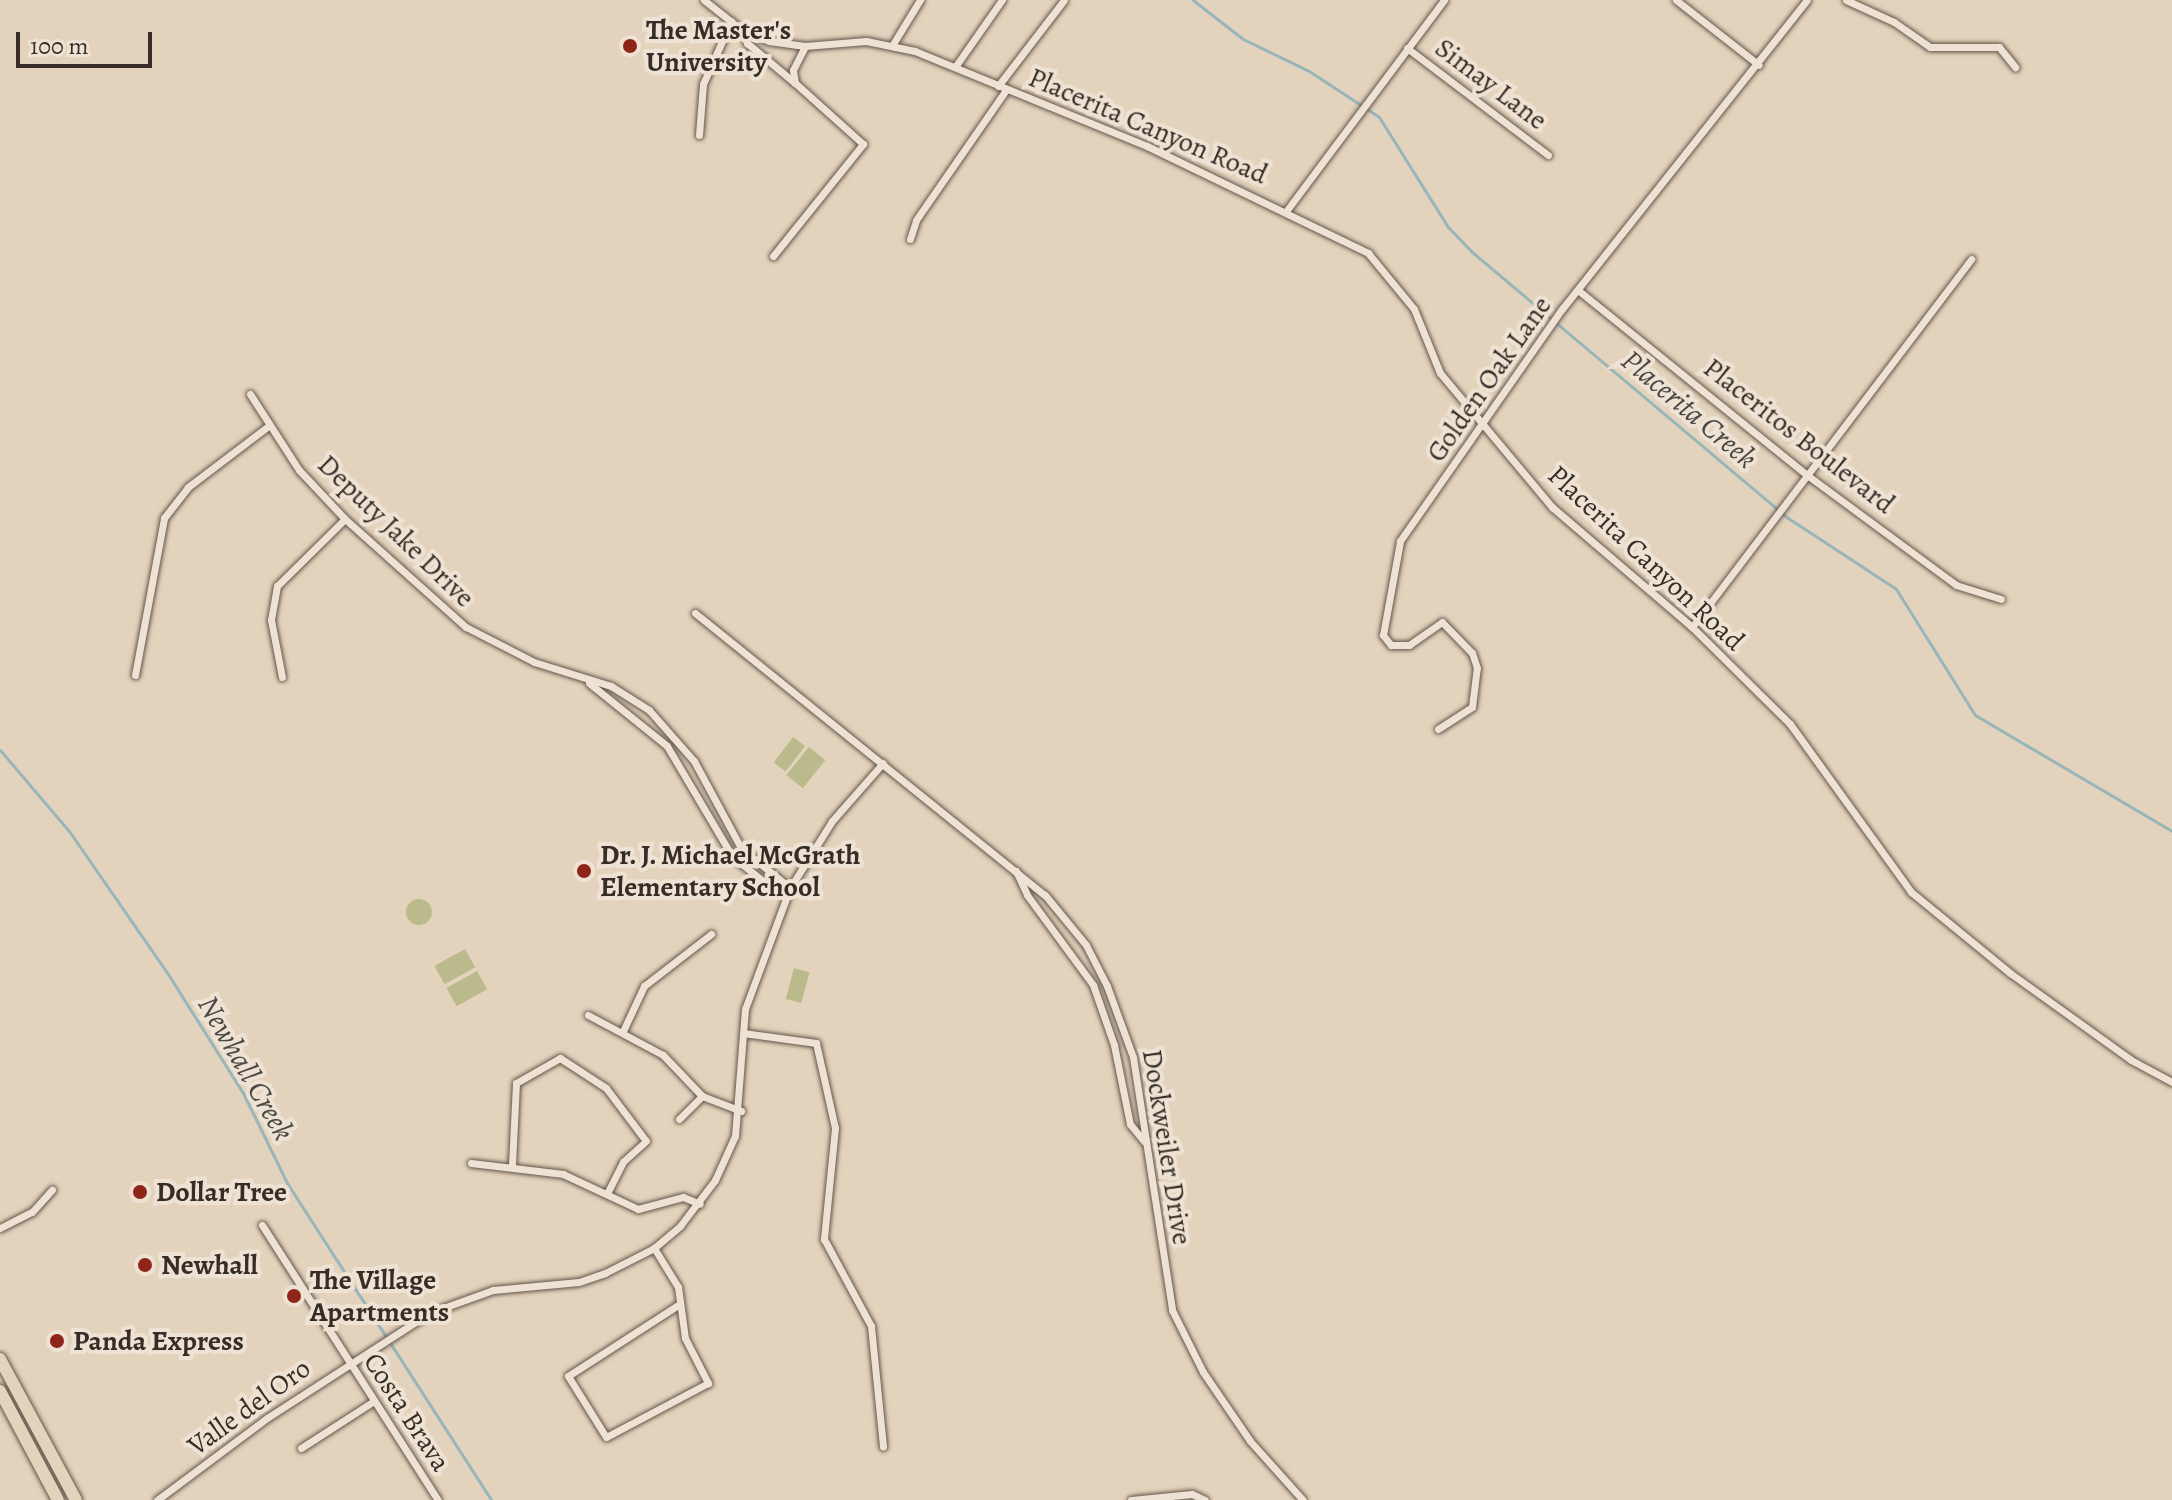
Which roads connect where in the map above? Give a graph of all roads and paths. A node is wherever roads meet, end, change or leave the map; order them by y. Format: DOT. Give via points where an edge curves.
graph roads {
  1 [pos="920,0"];
  2 [pos="1002,0"];
  3 [pos="1064,0"];
  4 [pos="1444,0"];
  5 [pos="1676,0"];
  6 [pos="1807,0"];
  7 [pos="1846,0"];
  8 [pos="709,1"];
  9 [pos="731,21"];
  10 [pos="743,31"];
  11 [pos="893,44"];
  12 [pos="805,46"];
  13 [pos="1407,48"];
  14 [pos="1759,65"];
  15 [pos="955,67"];
  16 [pos="2015,67"];
  17 [pos="795,83"];
  18 [pos="998,86"];
  19 [pos="1006,90"];
  20 [pos="699,135"];
  21 [pos="1548,155"];
  22 [pos="1287,210"];
  23 [pos="910,239"];
  24 [pos="773,256"];
  25 [pos="1971,259"];
  26 [pos="1579,291"];
  27 [pos="250,394"];
  28 [pos="1482,423"];
  29 [pos="267,427"];
  30 [pos="1807,475"];
  31 [pos="345,519"];
  32 [pos="2001,599"];
  33 [pos="695,613"];
  34 [pos="1692,627"];
  35 [pos="135,675"];
  36 [pos="282,677"];
  37 [pos="588,682"];
  38 [pos="1438,729"];
  39 [pos="883,763"];
  40 [pos="1016,870"];
  41 [pos="790,888"];
  42 [pos="711,934"];
  43 [pos="588,1015"];
  44 [pos="623,1031"];
  45 [pos="743,1033"];
  46 [pos="2172,1082"];
  47 [pos="702,1096"];
  48 [pos="741,1111"];
  49 [pos="679,1119"];
  50 [pos="1144,1141"];
  51 [pos="471,1163"];
  52 [pos="512,1165"];
  53 [pos="52,1190"];
  54 [pos="608,1192"];
  55 [pos="700,1204"];
  56 [pos="262,1225"];
  57 [pos="0,1228"];
  58 [pos="654,1248"];
  59 [pos="678,1305"];
  60 [pos="0,1359"];
  61 [pos="349,1363"];
  62 [pos="0,1391"];
  63 [pos="374,1401"];
  64 [pos="29,1414"];
  65 [pos="16,1421"];
  66 [pos="883,1446"];
  67 [pos="301,1448"];
  68 [pos="58,1500"];
  69 [pos="76,1500"];
  70 [pos="157,1500"];
  71 [pos="438,1500"];
  72 [pos="1131,1500"];
  73 [pos="1205,1500"];
  74 [pos="1303,1500"];
  1 -- 11 [label="street"];
  2 -- 15 [label="street"];
  3 -- 18 [label="street"];
  4 -- 13 [label="street"];
  5 -- 14 [label="street"];
  6 -- 14 [label="street, Golden Oak Lane"];
  7 -- 16 [label="street" via="1894,22 1930,47 1999,47"];
  8 -- 9 [label="street, Placerita Canyon Road"];
  9 -- 10 [label="street, Placerita Canyon Road"];
  9 -- 20 [label="street" via="703,84"];
  10 -- 12 [label="street, Placerita Canyon Road"];
  10 -- 17 [label="street" via="747,43"];
  11 -- 12 [label="street, Placerita Canyon Road"];
  11 -- 15 [label="street, Placerita Canyon Road"];
  12 -- 17 [label="street" via="793,70"];
  13 -- 21 [label="street, Simay Lane"];
  13 -- 22 [label="street"];
  14 -- 26 [label="street, Golden Oak Lane"];
  15 -- 18 [label="street, Placerita Canyon Road"];
  17 -- 24 [label="street" via="863,144"];
  18 -- 19 [label="street, Placerita Canyon Road"];
  19 -- 22 [label="street, Placerita Canyon Road"];
  19 -- 23 [label="street" via="930,199"];
  22 -- 28 [label="street, Placerita Canyon Road" via="1368,253 1414,309 1440,373"];
  25 -- 30 [label="street"];
  26 -- 28 [label="street, Golden Oak Lane"];
  26 -- 30 [label="street, Placeritos Boulevard"];
  27 -- 29 [label="street, Deputy Jake Drive"];
  28 -- 34 [label="street, Placerita Canyon Road" via="1552,507"];
  28 -- 38 [label="street, Golden Oak Lane" via="1400,541 1383,622 1383,635 1391,645 1409,645 1442,622 1472,653 1478,682 1472,707"];
  29 -- 31 [label="street, Deputy Jake Drive"];
  29 -- 35 [label="street" via="188,487 164,518"];
  30 -- 32 [label="street, Placeritos Boulevard" via="1956,585"];
  30 -- 34 [label="street"];
  31 -- 36 [label="street" via="277,586 271,620"];
  31 -- 37 [label="street, Deputy Jake Drive" via="466,627 500,647"];
  33 -- 39 [label="street, Dockweiler Drive"];
  34 -- 46 [label="street, Placerita Canyon Road" via="1803,739 1904,884 1935,916 2131,1060"];
  37 -- 41 [label="street, Deputy Jake Drive" via="667,746 732,856 768,885"];
  37 -- 41 [label="street, Deputy Jake Drive" via="632,697 666,726 694,761 727,829"];
  39 -- 40 [label="street, Dockweiler Drive"];
  39 -- 41 [label="street, Valle del Oro" via="832,821"];
  40 -- 50 [label="street" via="1027,895 1093,985 1114,1045 1130,1124"];
  40 -- 50 [label="street, Dockweiler Drive" via="1069,922 1107,986 1133,1057"];
  41 -- 45 [label="street, Valle del Oro" via="753,985"];
  42 -- 44 [label="street" via="644,986"];
  43 -- 44 [label="street"];
  44 -- 47 [label="street" via="663,1055"];
  45 -- 48 [label="street, Valle del Oro"];
  45 -- 66 [label="street" via="816,1043 835,1128 824,1239 871,1326"];
  47 -- 48 [label="street"];
  47 -- 49 [label="street"];
  48 -- 55 [label="street, Valle del Oro" via="724,1163"];
  50 -- 74 [label="street, Dockweiler Drive" via="1172,1310 1203,1372 1250,1441"];
  51 -- 52 [label="street"];
  52 -- 54 [label="street" via="563,1174"];
  52 -- 54 [label="street" via="516,1083 560,1058 606,1088 646,1141 623,1162"];
  53 -- 57 [label="street" via="32,1212"];
  54 -- 55 [label="street" via="638,1209 683,1197"];
  55 -- 58 [label="street, Valle del Oro"];
  56 -- 61 [label="street, Costa Brava"];
  58 -- 59 [label="street" via="678,1287"];
  58 -- 61 [label="street, Valle del Oro" via="579,1282 475,1294 405,1327"];
  59 -- 59 [label="street" via="685,1338 708,1383 606,1437 568,1376"];
  60 -- 64 [label="main road"];
  61 -- 63 [label="street, Costa Brava"];
  61 -- 70 [label="street, Valle del Oro"];
  62 -- 65 [label="main road"];
  63 -- 67 [label="street"];
  63 -- 71 [label="street, Costa Brava"];
  64 -- 65 [label="main road"];
  64 -- 69 [label="main road"];
  65 -- 68 [label="main road"];
  72 -- 73 [label="street" via="1192,1494"];
}
